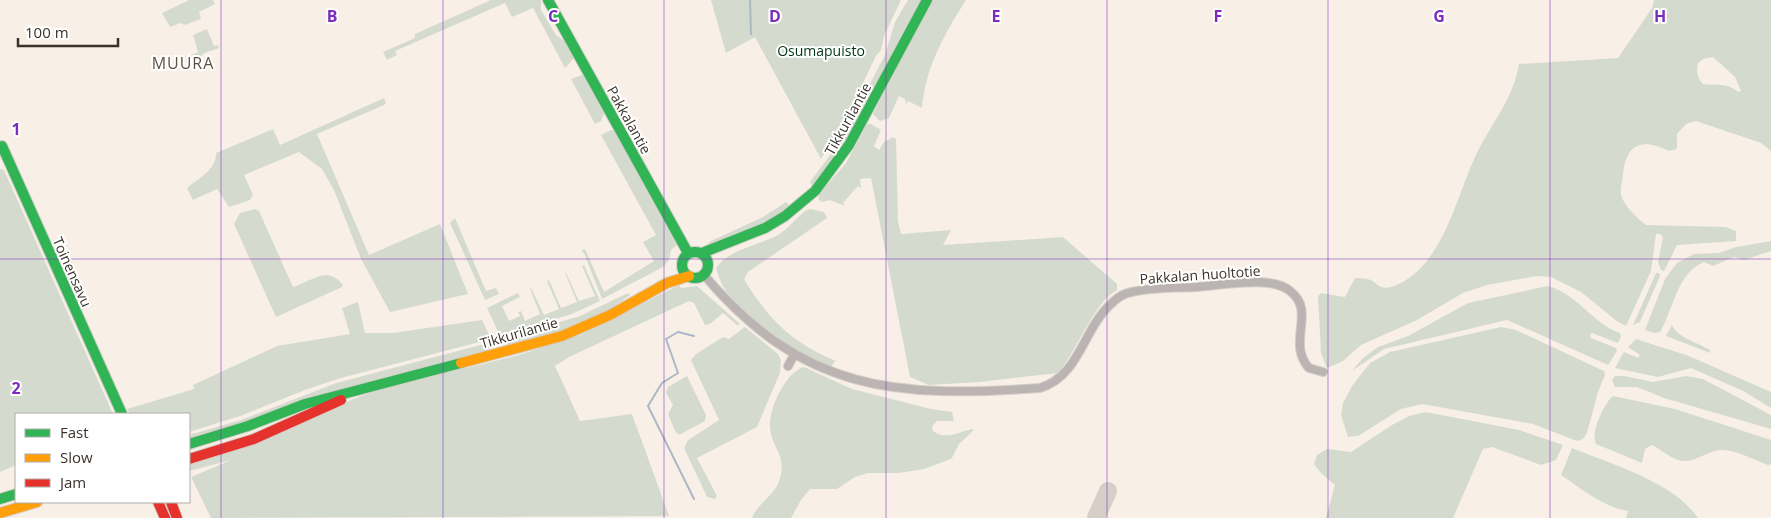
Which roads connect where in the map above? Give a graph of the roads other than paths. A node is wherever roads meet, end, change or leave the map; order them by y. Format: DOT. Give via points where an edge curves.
graph roads {
  1 [pos="548,0"];
  2 [pos="927,0"];
  3 [pos="2,146"];
  4 [pos="738,241"];
  5 [pos="702,253"];
  6 [pos="688,254"];
  7 [pos="709,263"];
  8 [pos="682,265"];
  9 [pos="704,275"];
  10 [pos="688,276"];
  11 [pos="667,282"];
  12 [pos="794,355"];
  13 [pos="788,366"];
  14 [pos="1323,372"];
  15 [pos="370,387"];
  16 [pos="120,412"];
  17 [pos="190,444"];
  18 [pos="190,459"];
  19 [pos="15,494"];
  20 [pos="0,499"];
  21 [pos="34,503"];
  22 [pos="158,503"];
  23 [pos="171,503"];
  24 [pos="0,512"];
  25 [pos="165,518"];
  26 [pos="178,518"];
  1 -- 6 [label="main road, Pakkalantie"];
  2 -- 4 [label="main road, Tikkurilantie" via="833,172 796,209"];
  3 -- 16 [label="main road, Toinensavu"];
  4 -- 5 [label="main road, Tikkurilantie"];
  4 -- 7 [label="main road, Tikkurilantie"];
  5 -- 6 [label="main road"];
  5 -- 7 [label="main road"];
  6 -- 8 [label="main road"];
  7 -- 9 [label="main road"];
  8 -- 10 [label="main road"];
  8 -- 11 [label="main road, Tikkurilantie"];
  9 -- 10 [label="main road" via="698,278"];
  9 -- 12 [label="street, Pakkalan huoltotie" via="744,318"];
  10 -- 11 [label="main road, Tikkurilantie"];
  11 -- 15 [label="main road, Tikkurilantie" via="610,315 562,336"];
  12 -- 13 [label="street"];
  12 -- 14 [label="street, Pakkalan huoltotie" via="826,370 876,386 930,392 1040,388 1064,374 1102,314 1112,303 1131,292 1268,283 1285,288 1296,297 1302,313 1298,344 1304,362 1308,368"];
  15 -- 17 [label="main road, Tikkurilantie" via="305,404"];
  15 -- 18 [label="main road, Tikkurilantie" via="254,439"];
  19 -- 20 [label="main road"];
  21 -- 24 [label="main road"];
  22 -- 25 [label="main road"];
  23 -- 26 [label="main road"];
}
